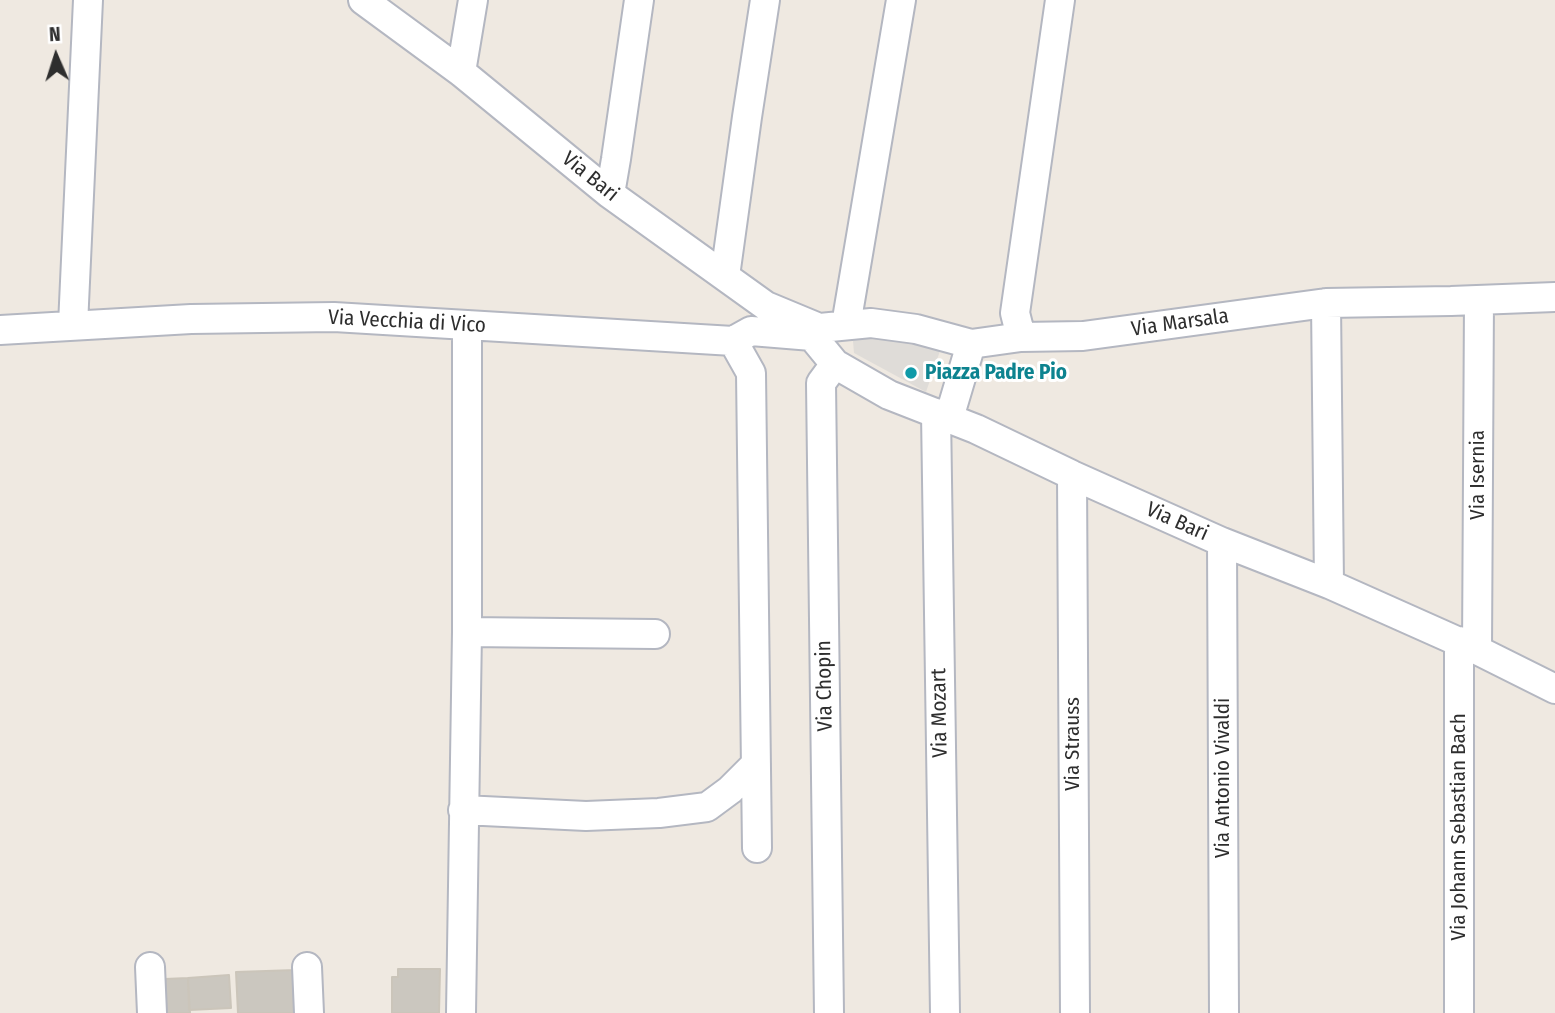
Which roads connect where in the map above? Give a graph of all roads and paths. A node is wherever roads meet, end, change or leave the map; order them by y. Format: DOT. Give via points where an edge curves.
graph roads {
  1 [pos="88,0"];
  2 [pos="473,0"];
  3 [pos="639,0"];
  4 [pos="765,0"];
  5 [pos="901,0"];
  6 [pos="1060,0"];
  7 [pos="368,4"];
  8 [pos="461,72"];
  9 [pos="610,194"];
  10 [pos="725,276"];
  11 [pos="1555,297"];
  12 [pos="1479,300"];
  13 [pos="1325,303"];
  14 [pos="73,325"];
  15 [pos="467,325"];
  16 [pos="0,330"];
  17 [pos="826,330"];
  18 [pos="1021,337"];
  19 [pos="733,341"];
  20 [pos="971,344"];
  21 [pos="835,364"];
  22 [pos="942,416"];
  23 [pos="1072,475"];
  24 [pos="1222,542"];
  25 [pos="1329,584"];
  26 [pos="467,632"];
  27 [pos="655,634"];
  28 [pos="1468,645"];
  29 [pos="1555,689"];
  30 [pos="756,764"];
  31 [pos="463,810"];
  32 [pos="757,848"];
  33 [pos="150,967"];
  34 [pos="307,967"];
  35 [pos="152,1013"];
  36 [pos="309,1013"];
  37 [pos="461,1013"];
  38 [pos="829,1013"];
  39 [pos="945,1013"];
  40 [pos="1075,1013"];
  41 [pos="1224,1013"];
  42 [pos="1459,1013"];
  1 -- 14 [label="street"];
  2 -- 8 [label="street"];
  3 -- 9 [label="street"];
  4 -- 10 [label="street"];
  5 -- 17 [label="street"];
  6 -- 18 [label="street" via="1015,313"];
  7 -- 8 [label="street, Via Bari"];
  8 -- 9 [label="street, Via Bari"];
  9 -- 10 [label="street, Via Bari"];
  10 -- 17 [label="street, Via Bari" via="766,306"];
  11 -- 12 [label="street, Via Marsala"];
  12 -- 13 [label="street, Via Marsala"];
  12 -- 28 [label="street, Via Isernia"];
  13 -- 18 [label="street, Via Marsala" via="1083,336"];
  13 -- 25 [label="street"];
  14 -- 15 [label="street, Via Vecchia di Vico" via="334,317"];
  14 -- 16 [label="street, Via Vecchia di Vico"];
  15 -- 19 [label="street, Via Vecchia di Vico"];
  15 -- 26 [label="street"];
  17 -- 19 [label="street, Via Vecchia di Vico" via="751,331"];
  17 -- 20 [label="street, Via Marsala" via="871,323"];
  17 -- 21 [label="street, Via Bari"];
  18 -- 20 [label="street, Via Marsala"];
  19 -- 30 [label="street" via="751,373"];
  20 -- 22 [label="street, Via Mozart"];
  21 -- 22 [label="street, Via Bari" via="889,395"];
  21 -- 38 [label="street, Via Chopin" via="821,383"];
  22 -- 23 [label="street, Via Bari"];
  22 -- 39 [label="street, Via Mozart"];
  23 -- 24 [label="street, Via Bari"];
  23 -- 40 [label="street, Via Strauss"];
  24 -- 25 [label="street, Via Bari"];
  24 -- 41 [label="street, Via Antonio Vivaldi"];
  25 -- 28 [label="street, Via Bari"];
  26 -- 27 [label="street"];
  26 -- 31 [label="street"];
  28 -- 29 [label="street, Via Bari"];
  28 -- 42 [label="street, Via Johann Sebastian Bach"];
  30 -- 31 [label="street" via="707,807 586,816"];
  30 -- 32 [label="street"];
  31 -- 37 [label="street"];
  33 -- 35 [label="street"];
  34 -- 36 [label="street"];
}
